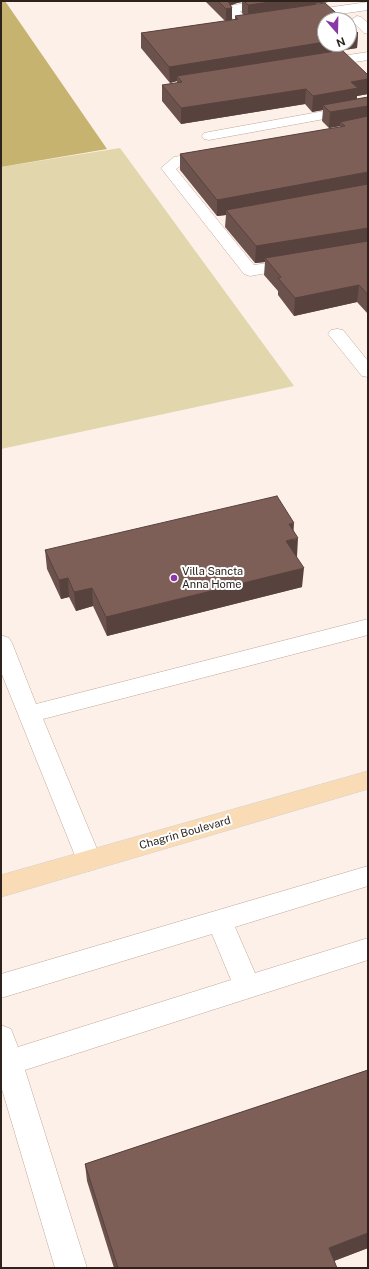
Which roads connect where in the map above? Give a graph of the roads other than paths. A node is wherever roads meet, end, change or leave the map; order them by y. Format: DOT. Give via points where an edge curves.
graph roads {
  1 [pos="291,1"];
  2 [pos="312,1"];
  3 [pos="368,6"];
  4 [pos="325,12"];
  5 [pos="317,13"];
  6 [pos="288,18"];
  7 [pos="357,20"];
  8 [pos="259,22"];
  9 [pos="244,24"];
  10 [pos="229,26"];
  11 [pos="368,30"];
  12 [pos="368,56"];
  13 [pos="306,66"];
  14 [pos="368,107"];
  15 [pos="209,136"];
  16 [pos="226,152"];
  17 [pos="227,220"];
  18 [pos="212,223"];
  19 [pos="313,260"];
  20 [pos="338,334"];
  21 [pos="368,372"];
  22 [pos="368,627"];
  23 [pos="1,643"];
  24 [pos="30,714"];
  25 [pos="368,780"];
  26 [pos="89,861"];
  27 [pos="368,876"];
  28 [pos="1,886"];
  29 [pos="219,920"];
  30 [pos="368,949"];
  31 [pos="1,986"];
  32 [pos="247,987"];
  33 [pos="3,1055"];
  34 [pos="71,1268"];
  1 -- 9 [label="lane" via="237,8 232,11"];
  2 -- 4 [label="lane"];
  3 -- 4 [label="lane"];
  5 -- 6 [label="lane"];
  7 -- 11 [label="lane"];
  8 -- 9 [label="lane"];
  9 -- 10 [label="lane"];
  12 -- 13 [label="lane"];
  14 -- 15 [label="lane"];
  16 -- 18 [label="lane" via="179,160 168,168"];
  17 -- 18 [label="lane"];
  18 -- 19 [label="lane" via="250,271"];
  20 -- 21 [label="lane"];
  22 -- 24 [label="lane"];
  23 -- 24 [label="lane"];
  24 -- 26 [label="lane"];
  25 -- 26 [label="main road, Chagrin Boulevard"];
  26 -- 28 [label="main road, Chagrin Boulevard"];
  27 -- 29 [label="lane"];
  29 -- 31 [label="lane"];
  29 -- 32 [label="lane"];
  30 -- 32 [label="lane"];
  32 -- 33 [label="lane"];
  33 -- 34 [label="lane"];
}
